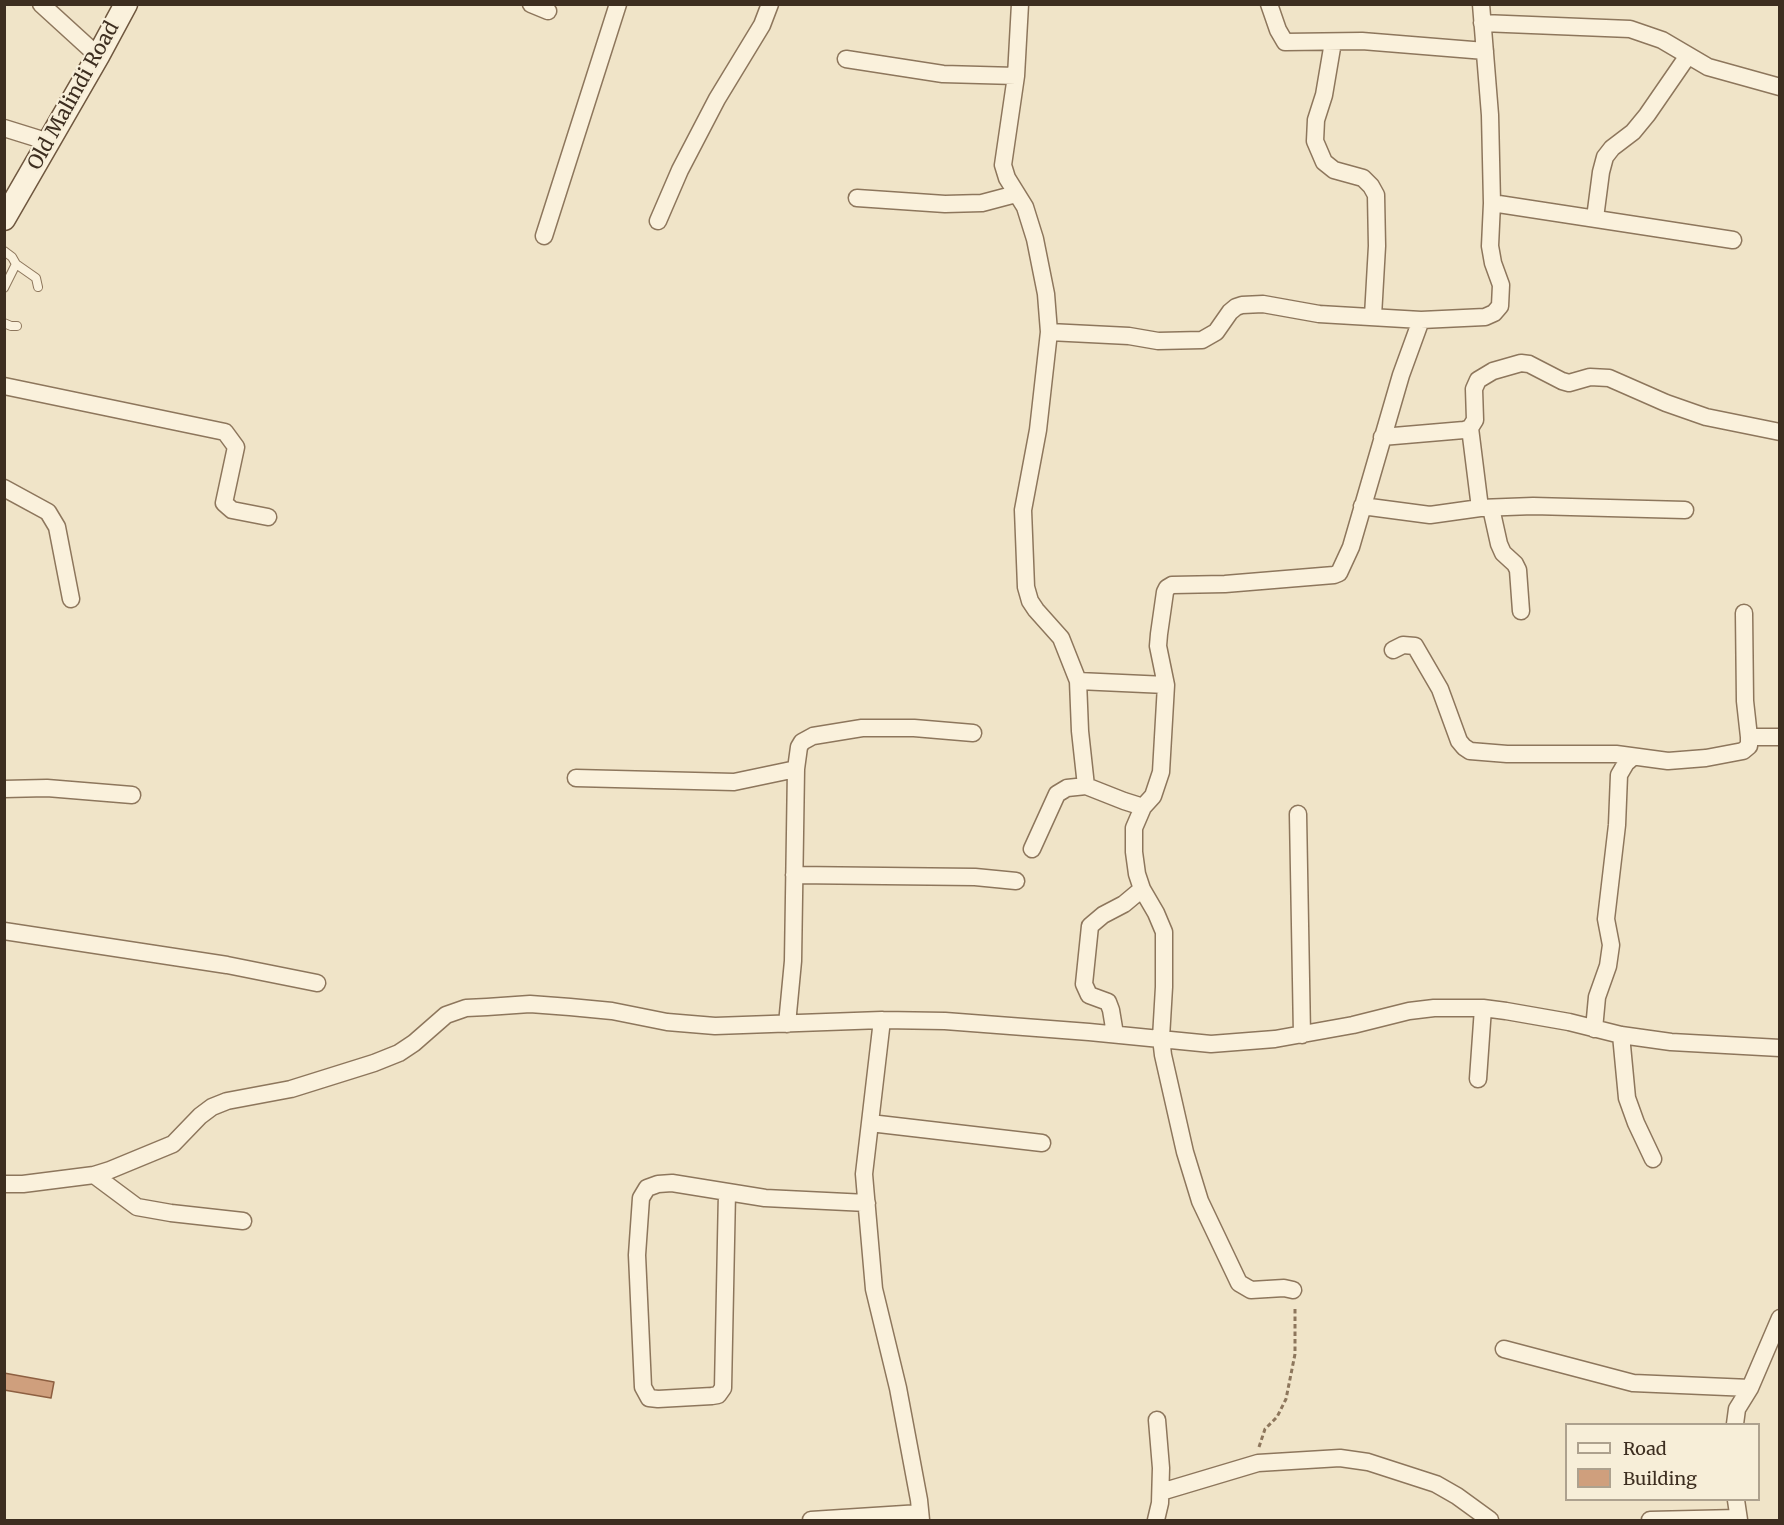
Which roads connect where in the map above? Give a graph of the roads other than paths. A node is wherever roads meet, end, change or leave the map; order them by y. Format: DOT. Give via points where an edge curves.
graph roads {
  1 [pos="41,4"];
  2 [pos="126,4"];
  3 [pos="531,4"];
  4 [pos="618,4"];
  5 [pos="770,4"];
  6 [pos="1020,4"];
  7 [pos="1269,4"];
  8 [pos="1481,4"];
  9 [pos="548,11"];
  10 [pos="1482,23"];
  11 [pos="1333,42"];
  12 [pos="1485,51"];
  13 [pos="98,56"];
  14 [pos="1687,57"];
  15 [pos="846,59"];
  16 [pos="1016,76"];
  17 [pos="1779,87"];
  18 [pos="4,128"];
  19 [pos="49,142"];
  20 [pos="1016,194"];
  21 [pos="857,198"];
  22 [pos="1492,203"];
  23 [pos="1595,218"];
  24 [pos="4,219"];
  25 [pos="658,221"];
  26 [pos="544,236"];
  27 [pos="1733,240"];
  28 [pos="4,251"];
  29 [pos="16,264"];
  30 [pos="38,287"];
  31 [pos="4,288"];
  32 [pos="1373,316"];
  33 [pos="1421,320"];
  34 [pos="4,323"];
  35 [pos="17,326"];
  36 [pos="1049,332"];
  37 [pos="4,386"];
  38 [pos="1470,428"];
  39 [pos="1779,432"];
  40 [pos="1382,437"];
  41 [pos="4,488"];
  42 [pos="1362,506"];
  43 [pos="1485,508"];
  44 [pos="1685,510"];
  45 [pos="268,517"];
  46 [pos="71,599"];
  47 [pos="1521,611"];
  48 [pos="1744,613"];
  49 [pos="1393,650"];
  50 [pos="1078,681"];
  51 [pos="1166,685"];
  52 [pos="974,733"];
  53 [pos="1749,737"];
  54 [pos="1779,737"];
  55 [pos="1633,757"];
  56 [pos="796,769"];
  57 [pos="576,778"];
  58 [pos="1086,786"];
  59 [pos="4,789"];
  60 [pos="132,795"];
  61 [pos="1143,807"];
  62 [pos="1298,814"];
  63 [pos="1032,849"];
  64 [pos="794,875"];
  65 [pos="1016,880"];
  66 [pos="1142,889"];
  67 [pos="4,931"];
  68 [pos="316,983"];
  69 [pos="1483,1008"];
  70 [pos="882,1020"];
  71 [pos="787,1024"];
  72 [pos="1594,1029"];
  73 [pos="1115,1034"];
  74 [pos="1302,1035"];
  75 [pos="1621,1035"];
  76 [pos="1161,1038"];
  77 [pos="1779,1048"];
  78 [pos="1478,1079"];
  79 [pos="870,1123"];
  80 [pos="1041,1143"];
  81 [pos="1653,1159"];
  82 [pos="93,1175"];
  83 [pos="4,1184"];
  84 [pos="727,1192"];
  85 [pos="867,1203"];
  86 [pos="243,1221"];
  87 [pos="1293,1290"];
  88 [pos="1779,1318"];
  89 [pos="1504,1349"];
  90 [pos="1750,1388"];
  91 [pos="1157,1420"];
  92 [pos="1735,1423"];
  93 [pos="1161,1492"];
  94 [pos="1736,1501"];
  95 [pos="920,1517"];
  96 [pos="1738,1520"];
  97 [pos="811,1521"];
  98 [pos="1156,1521"];
  99 [pos="1490,1521"];
  100 [pos="1650,1521"];
  1 -- 13 [label="street"];
  2 -- 13 [label="main road, Old Malindi Road"];
  3 -- 9 [label="street"];
  4 -- 26 [label="street"];
  5 -- 25 [label="street" via="680,170"];
  6 -- 16 [label="street"];
  7 -- 11 [label="street" via="1285,42"];
  8 -- 10 [label="street"];
  10 -- 12 [label="street"];
  10 -- 14 [label="street" via="1630,29 1662,40"];
  11 -- 12 [label="street"];
  11 -- 32 [label="street" via="1315,141 1324,162 1334,170 1364,178 1376,195"];
  12 -- 22 [label="street"];
  13 -- 19 [label="main road, Old Malindi Road"];
  14 -- 17 [label="street" via="1727,74"];
  14 -- 23 [label="street" via="1647,115 1605,157"];
  15 -- 16 [label="street" via="943,75"];
  16 -- 20 [label="street" via="1003,165"];
  18 -- 19 [label="street"];
  19 -- 24 [label="main road, Old Malindi Road"];
  20 -- 21 [label="street" via="982,204"];
  20 -- 36 [label="street" via="1025,207 1035,239"];
  22 -- 23 [label="street"];
  22 -- 33 [label="street" via="1490,246 1501,285 1500,306 1485,317"];
  23 -- 27 [label="street"];
  28 -- 29 [label="lane"];
  29 -- 30 [label="lane" via="36,278"];
  29 -- 31 [label="lane"];
  32 -- 33 [label="street"];
  32 -- 36 [label="street" via="1242,305 1203,340 1158,341"];
  33 -- 40 [label="street"];
  34 -- 35 [label="lane"];
  36 -- 50 [label="street" via="1038,430 1023,510 1026,587 1036,610 1061,638"];
  37 -- 45 [label="street" via="225,432 236,447 224,503 232,510"];
  38 -- 39 [label="street" via="1475,420 1476,383 1486,374 1521,363 1569,383 1590,376 1609,378 1706,417"];
  38 -- 40 [label="street"];
  38 -- 43 [label="street"];
  40 -- 42 [label="street"];
  41 -- 46 [label="street" via="48,512 57,527"];
  42 -- 43 [label="street" via="1430,515"];
  42 -- 51 [label="street" via="1351,548 1343,568 1334,576 1169,586 1158,646"];
  43 -- 44 [label="street"];
  43 -- 47 [label="street" via="1503,553 1518,570"];
  48 -- 53 [label="street"];
  49 -- 55 [label="street" via="1403,645 1415,646 1440,690 1459,741 1470,751"];
  50 -- 51 [label="street"];
  50 -- 58 [label="street"];
  51 -- 61 [label="street" via="1161,772 1153,796"];
  52 -- 56 [label="street" via="914,728 831,732 802,742"];
  53 -- 54 [label="street"];
  53 -- 55 [label="street" via="1747,749 1733,753 1668,761"];
  55 -- 72 [label="street" via="1619,775 1606,919 1611,945 1597,997"];
  56 -- 57 [label="street" via="734,782"];
  56 -- 64 [label="street"];
  58 -- 61 [label="street"];
  58 -- 63 [label="street" via="1067,788 1057,794"];
  59 -- 60 [label="street"];
  61 -- 66 [label="street" via="1134,828 1137,874"];
  62 -- 74 [label="street"];
  64 -- 65 [label="street"];
  64 -- 71 [label="street" via="793,961"];
  66 -- 73 [label="street" via="1090,926 1084,984 1089,995 1108,1002"];
  66 -- 76 [label="street" via="1164,932"];
  67 -- 68 [label="street" via="227,965"];
  69 -- 72 [label="street"];
  69 -- 74 [label="street" via="1409,1011"];
  69 -- 78 [label="street"];
  70 -- 71 [label="street"];
  70 -- 73 [label="street"];
  70 -- 79 [label="street"];
  71 -- 82 [label="street" via="703,1026 612,1011 530,1004 466,1008 446,1015 399,1053 291,1089 227,1101 200,1116 173,1144"];
  72 -- 75 [label="street"];
  73 -- 76 [label="street"];
  74 -- 76 [label="street" via="1211,1044"];
  75 -- 77 [label="street"];
  75 -- 81 [label="street" via="1627,1098"];
  76 -- 87 [label="street" via="1200,1201 1239,1283 1251,1290"];
  79 -- 80 [label="street"];
  79 -- 85 [label="street" via="864,1174"];
  82 -- 83 [label="street"];
  82 -- 86 [label="street" via="137,1207"];
  84 -- 84 [label="street" via="672,1183 651,1185 643,1193 637,1255 643,1387 649,1398 712,1396 723,1388"];
  84 -- 85 [label="street" via="765,1198"];
  85 -- 95 [label="street" via="874,1289 895,1374"];
  88 -- 90 [label="street"];
  89 -- 90 [label="street" via="1633,1383"];
  90 -- 92 [label="street" via="1737,1409"];
  91 -- 93 [label="street"];
  93 -- 98 [label="street"];
  93 -- 99 [label="street" via="1258,1463 1340,1458 1368,1461 1442,1486"];
  94 -- 96 [label="street"];
  95 -- 97 [label="street"];
  96 -- 100 [label="street"];
}
